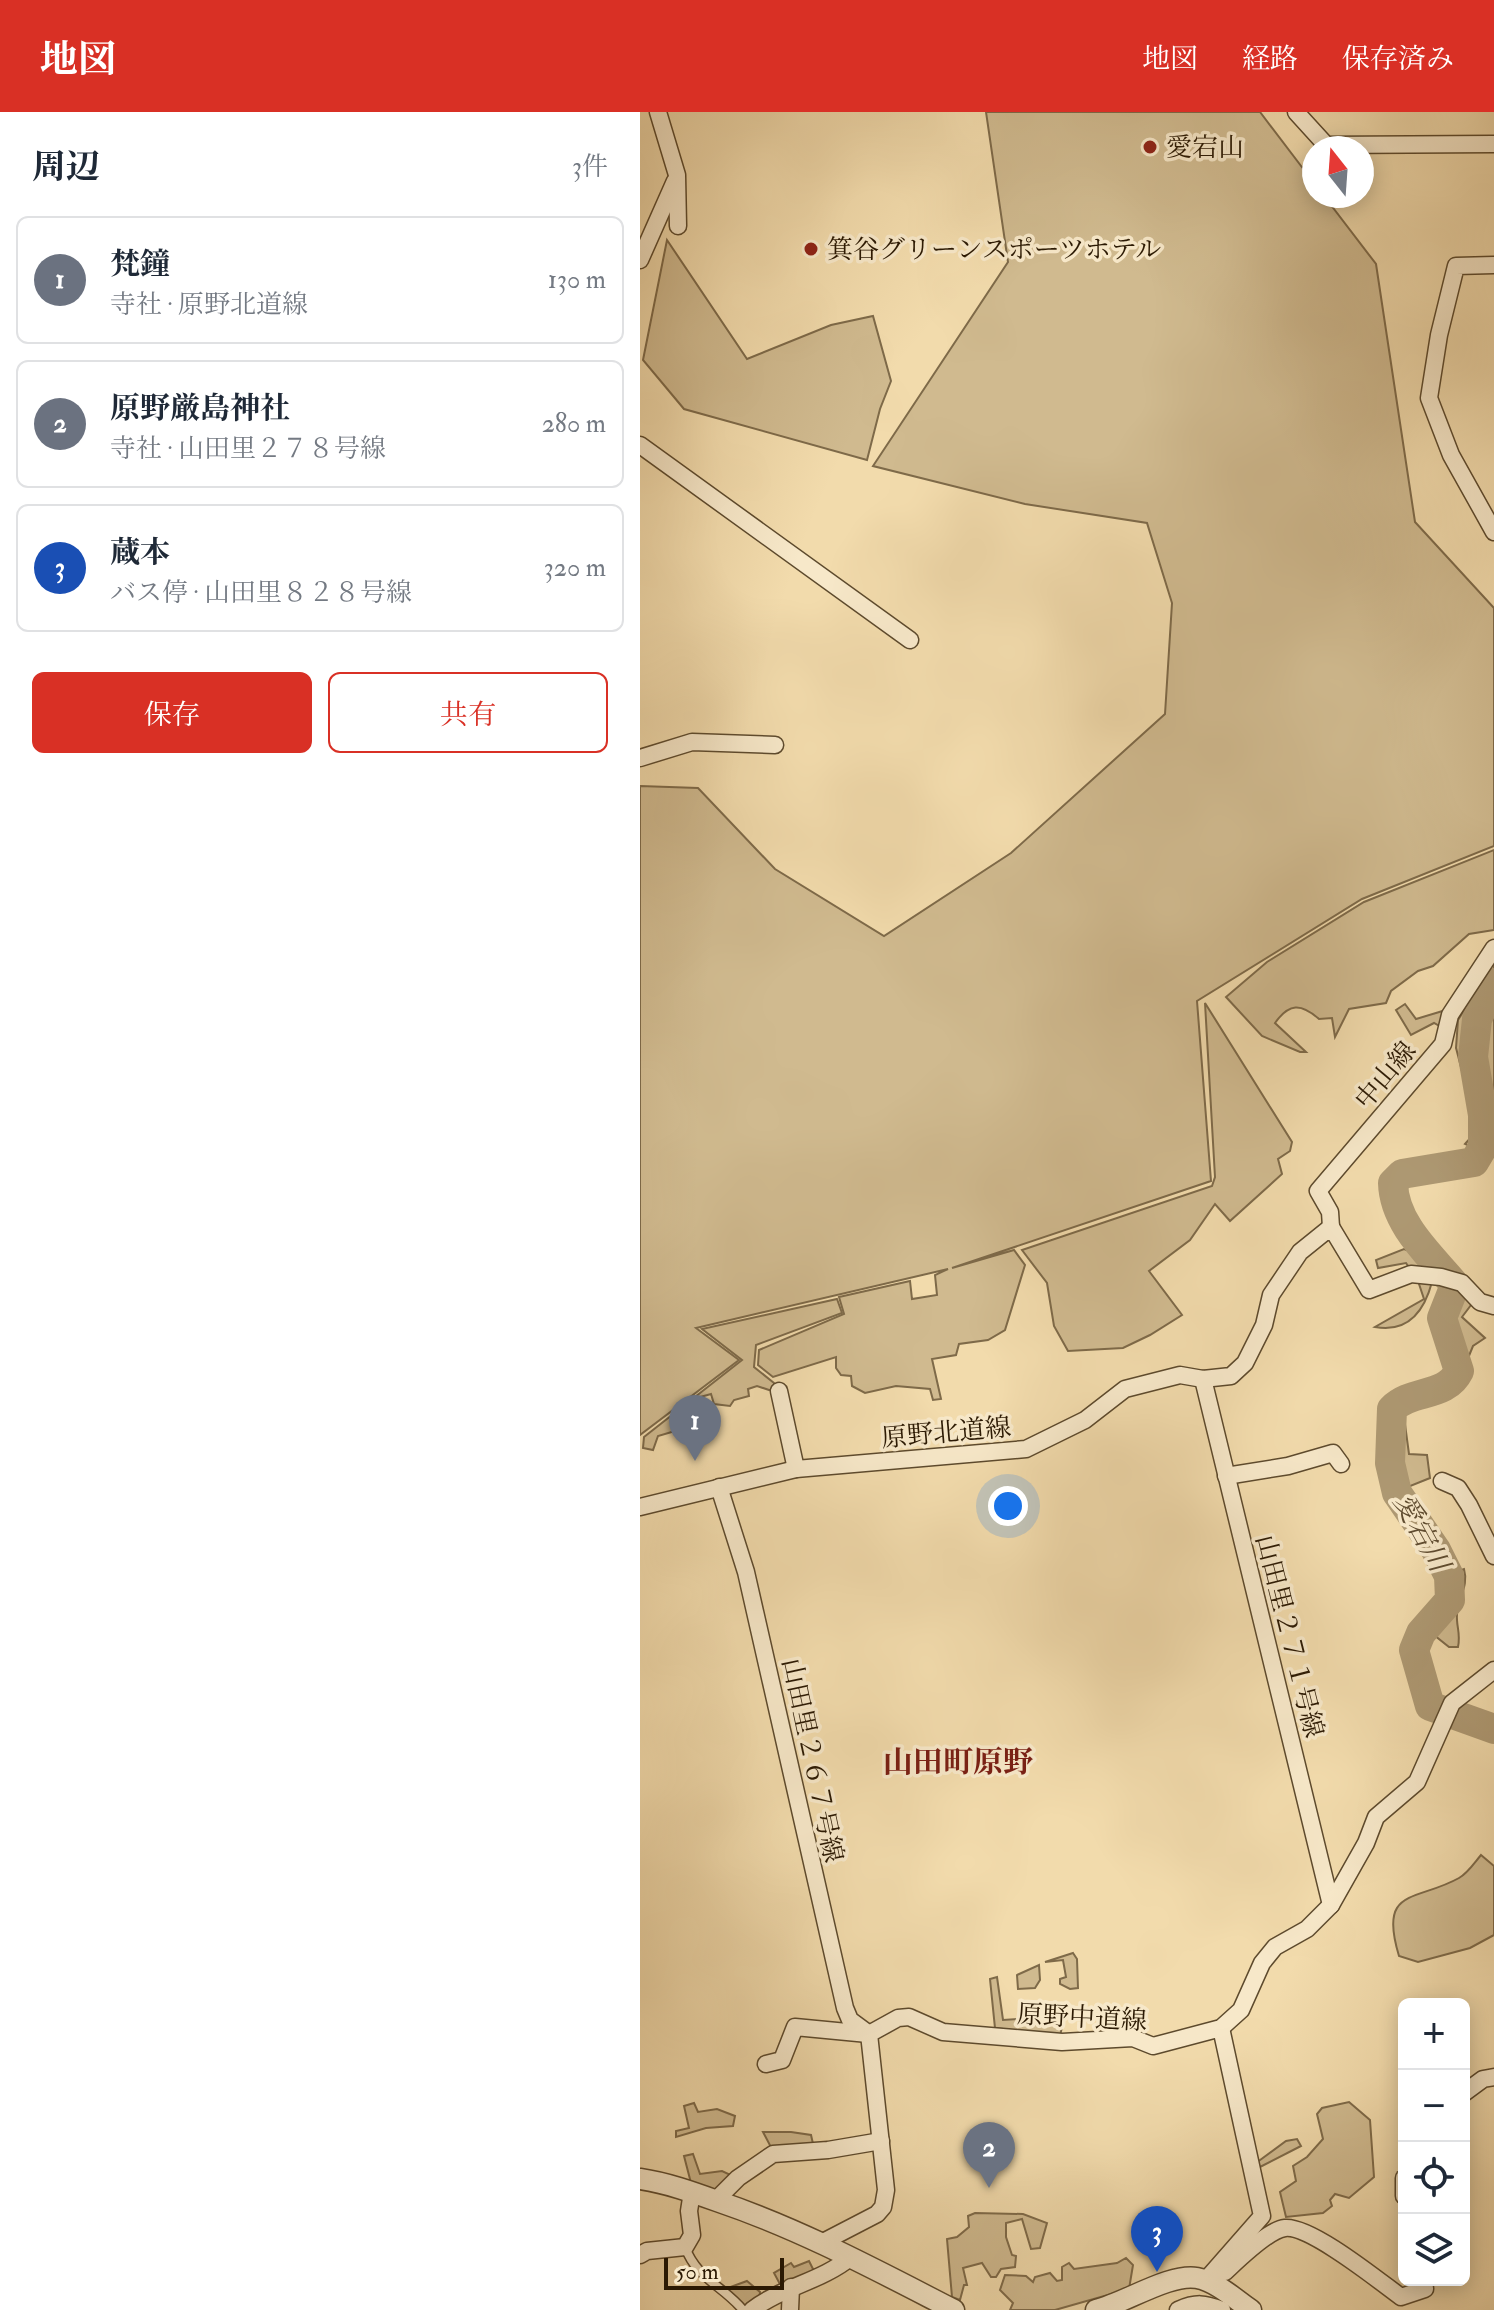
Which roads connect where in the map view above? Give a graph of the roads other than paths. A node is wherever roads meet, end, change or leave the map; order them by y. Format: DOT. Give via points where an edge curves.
graph roads {
  1 [pos="658,112"];
  2 [pos="1296,112"];
  3 [pos="1494,144"];
  4 [pos="677,175"];
  5 [pos="678,226"];
  6 [pos="640,260"];
  7 [pos="1494,265"];
  8 [pos="640,445"];
  9 [pos="1494,532"];
  10 [pos="910,640"];
  11 [pos="775,745"];
  12 [pos="640,758"];
  13 [pos="1494,948"];
  14 [pos="1331,1227"];
  15 [pos="1494,1306"];
  16 [pos="1203,1379"];
  17 [pos="779,1391"];
  18 [pos="1341,1464"];
  19 [pos="796,1469"];
  20 [pos="1226,1476"];
  21 [pos="1442,1481"];
  22 [pos="719,1487"];
  23 [pos="640,1507"];
  24 [pos="1494,1556"];
  25 [pos="1494,1670"];
  26 [pos="1331,1905"];
  27 [pos="1221,2028"];
  28 [pos="869,2034"];
  29 [pos="766,2064"];
  30 [pos="1494,2077"];
  31 [pos="1470,2089"];
  32 [pos="881,2141"];
  33 [pos="640,2179"];
  34 [pos="692,2192"];
  35 [pos="716,2200"];
  36 [pos="823,2242"];
  37 [pos="685,2247"];
  38 [pos="640,2255"];
  39 [pos="851,2257"];
  40 [pos="1209,2283"];
  41 [pos="1425,2286"];
  42 [pos="791,2287"];
  43 [pos="1236,2308"];
  44 [pos="743,2310"];
  45 [pos="752,2310"];
  46 [pos="790,2310"];
  47 [pos="954,2310"];
  48 [pos="1096,2310"];
  49 [pos="1178,2310"];
  1 -- 4 [label="street"];
  2 -- 3 [label="street" via="1326,145"];
  4 -- 5 [label="street"];
  4 -- 6 [label="street"];
  7 -- 9 [label="street" via="1456,266 1429,398 1451,455"];
  8 -- 10 [label="street"];
  11 -- 12 [label="street" via="692,742"];
  13 -- 14 [label="street, 中山線" via="1450,1015 1443,1044 1318,1191 1330,1212"];
  14 -- 15 [label="street" via="1369,1290 1411,1274 1441,1277 1462,1283 1480,1302"];
  14 -- 16 [label="street, 原野北道線" via="1300,1252 1271,1295 1264,1325 1245,1363 1231,1376"];
  16 -- 19 [label="street, 原野北道線" via="1180,1375 1125,1389 1085,1420 1026,1449"];
  16 -- 20 [label="street, 山田里２７１号線"];
  17 -- 19 [label="street"];
  18 -- 20 [label="street" via="1333,1453"];
  19 -- 22 [label="street, 原野北道線"];
  20 -- 26 [label="street, 山田里２７１号線"];
  21 -- 24 [label="street" via="1458,1488"];
  22 -- 23 [label="street, 原野北道線"];
  22 -- 28 [label="street, 山田里２６７号線" via="746,1572 845,2008 850,2020"];
  25 -- 26 [label="street" via="1452,1703 1417,1782 1376,1817"];
  26 -- 27 [label="street" via="1307,1929 1275,1947 1241,2010"];
  27 -- 28 [label="street, 原野中道線" via="1153,2046 1133,2038 1062,2042 943,2032 909,2017"];
  27 -- 40 [label="street" via="1262,2216"];
  28 -- 29 [label="street" via="795,2027 782,2060"];
  28 -- 32 [label="street"];
  30 -- 31 [label="street"];
  32 -- 35 [label="street" via="773,2154"];
  32 -- 36 [label="street" via="883,2207"];
  33 -- 34 [label="street"];
  34 -- 35 [label="street"];
  34 -- 37 [label="street" via="692,2235"];
  35 -- 36 [label="street"];
  36 -- 39 [label="street"];
  37 -- 38 [label="street"];
  37 -- 44 [label="lane" via="691,2265"];
  39 -- 42 [label="street"];
  39 -- 47 [label="street"];
  40 -- 41 [label="street" via="1287,2227 1347,2256 1401,2297"];
  40 -- 43 [label="street"];
  40 -- 48 [label="street" via="1178,2279"];
  42 -- 45 [label="street"];
  42 -- 46 [label="street"];
  43 -- 49 [label="street" via="1203,2303"];
}
